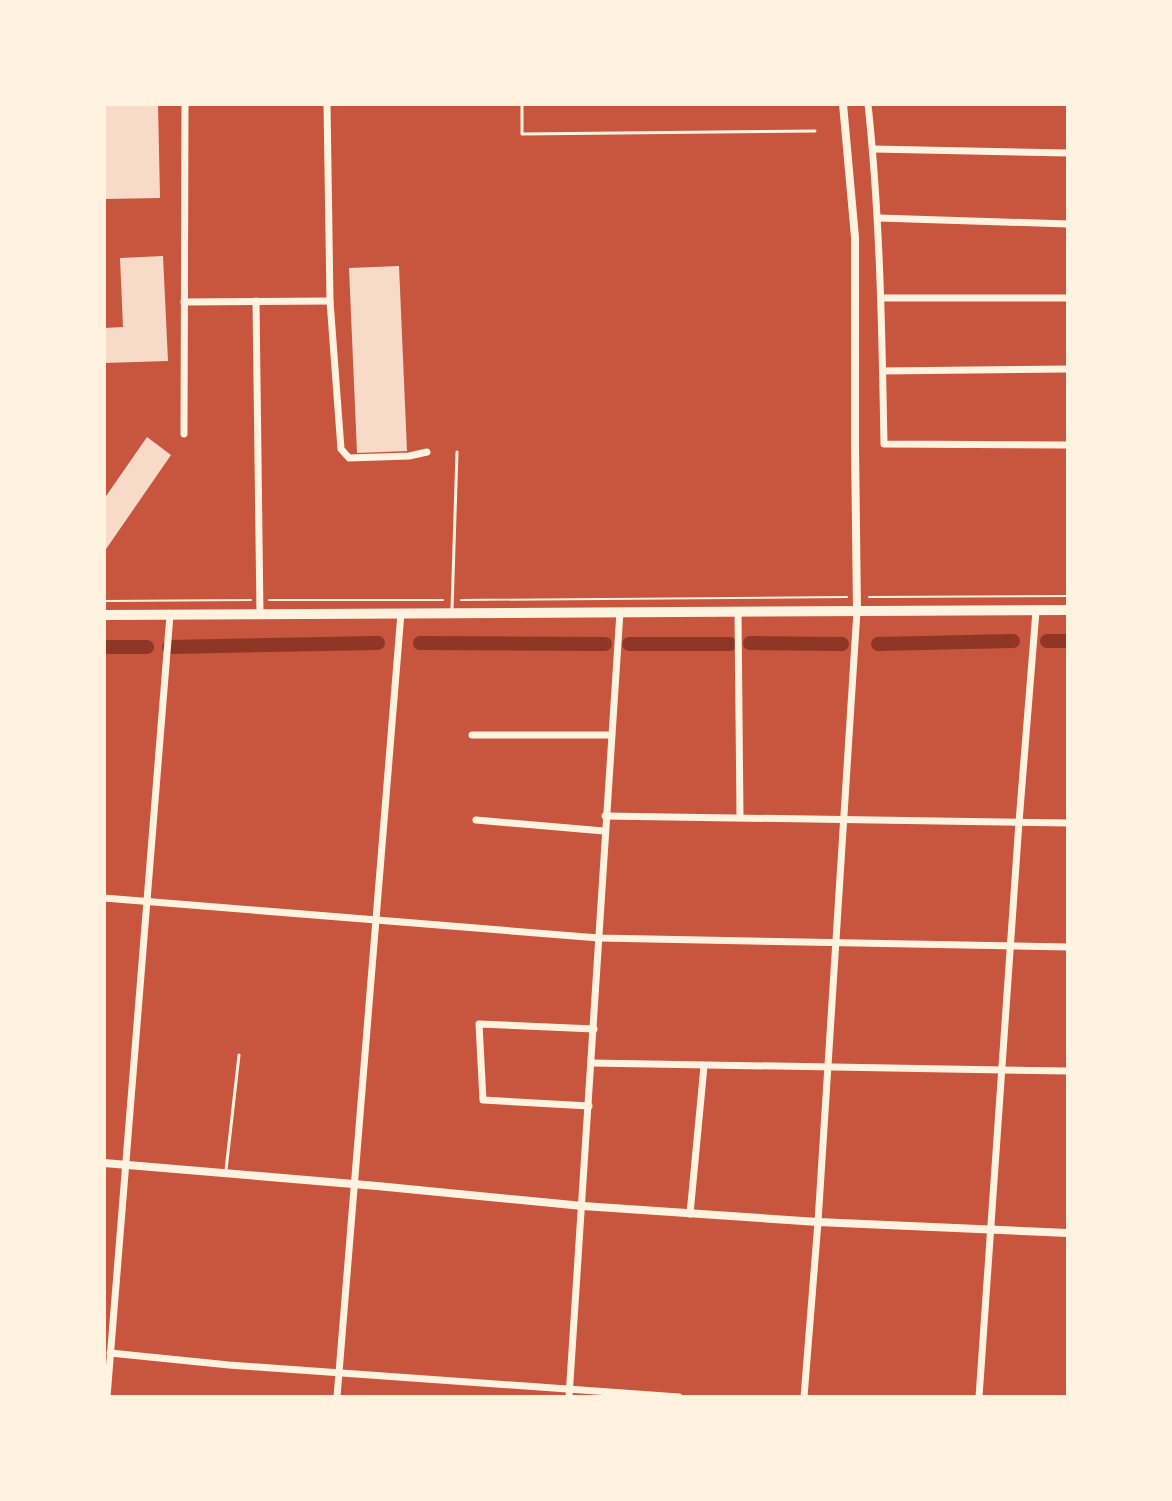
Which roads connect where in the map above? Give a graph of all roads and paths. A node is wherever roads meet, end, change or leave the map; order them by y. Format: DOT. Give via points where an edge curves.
graph roads {
  1 [pos="185,104"];
  2 [pos="327,104"];
  3 [pos="522,104"];
  4 [pos="843,104"];
  5 [pos="868,104"];
  6 [pos="815,131"];
  7 [pos="873,149"];
  8 [pos="1068,153"];
  9 [pos="879,218"];
  10 [pos="1068,224"];
  11 [pos="882,298"];
  12 [pos="1068,298"];
  13 [pos="256,301"];
  14 [pos="330,301"];
  15 [pos="184,302"];
  16 [pos="1068,369"];
  17 [pos="883,371"];
  18 [pos="184,434"];
  19 [pos="1068,445"];
  20 [pos="427,452"];
  21 [pos="457,452"];
  22 [pos="1068,596"];
  23 [pos="857,597"];
  24 [pos="260,600"];
  25 [pos="452,600"];
  26 [pos="104,601"];
  27 [pos="1068,610"];
  28 [pos="738,611"];
  29 [pos="857,611"];
  30 [pos="1036,611"];
  31 [pos="620,612"];
  32 [pos="401,613"];
  33 [pos="452,613"];
  34 [pos="104,615"];
  35 [pos="170,615"];
  36 [pos="260,615"];
  37 [pos="472,735"];
  38 [pos="611,735"];
  39 [pos="605,816"];
  40 [pos="740,817"];
  41 [pos="844,819"];
  42 [pos="476,820"];
  43 [pos="1019,822"];
  44 [pos="1068,823"];
  45 [pos="604,831"];
  46 [pos="104,898"];
  47 [pos="147,901"];
  48 [pos="376,921"];
  49 [pos="599,938"];
  50 [pos="836,943"];
  51 [pos="1011,946"];
  52 [pos="1068,947"];
  53 [pos="594,1029"];
  54 [pos="239,1055"];
  55 [pos="592,1063"];
  56 [pos="704,1066"];
  57 [pos="828,1068"];
  58 [pos="1002,1071"];
  59 [pos="1068,1071"];
  60 [pos="589,1106"];
  61 [pos="104,1163"];
  62 [pos="125,1165"];
  63 [pos="226,1173"];
  64 [pos="354,1185"];
  65 [pos="583,1206"];
  66 [pos="690,1214"];
  67 [pos="818,1222"];
  68 [pos="991,1229"];
  69 [pos="1068,1233"];
  70 [pos="110,1353"];
  71 [pos="339,1372"];
  72 [pos="569,1393"];
  73 [pos="107,1397"];
  74 [pos="337,1397"];
  75 [pos="679,1397"];
  76 [pos="804,1397"];
  77 [pos="979,1397"];
  1 -- 15 [label="street"];
  2 -- 14 [label="street"];
  3 -- 6 [label="lane" via="522,134"];
  4 -- 23 [label="street" via="855,237"];
  5 -- 7 [label="street"];
  7 -- 8 [label="street"];
  7 -- 9 [label="street"];
  9 -- 10 [label="street"];
  9 -- 11 [label="street"];
  11 -- 12 [label="street"];
  11 -- 17 [label="street"];
  13 -- 14 [label="street"];
  13 -- 15 [label="street"];
  13 -- 24 [label="street"];
  14 -- 20 [label="street" via="341,449 349,458"];
  15 -- 18 [label="street"];
  16 -- 17 [label="street"];
  17 -- 19 [label="street" via="884,444"];
  21 -- 25 [label="lane"];
  22 -- 23 [label="path"];
  23 -- 25 [label="path"];
  23 -- 29 [label="street"];
  24 -- 25 [label="path"];
  24 -- 26 [label="path"];
  24 -- 36 [label="street"];
  25 -- 33 [label="lane"];
  27 -- 30 [label="main road"];
  28 -- 29 [label="main road"];
  28 -- 31 [label="main road"];
  28 -- 40 [label="street"];
  29 -- 30 [label="main road"];
  29 -- 41 [label="street"];
  30 -- 43 [label="street"];
  31 -- 33 [label="main road"];
  31 -- 38 [label="street"];
  32 -- 33 [label="main road"];
  32 -- 36 [label="main road"];
  32 -- 48 [label="street"];
  34 -- 35 [label="main road"];
  35 -- 36 [label="main road"];
  35 -- 47 [label="street"];
  37 -- 38 [label="street"];
  38 -- 39 [label="street"];
  39 -- 40 [label="street"];
  39 -- 45 [label="street"];
  40 -- 41 [label="street"];
  41 -- 43 [label="street"];
  41 -- 50 [label="street"];
  42 -- 45 [label="street"];
  43 -- 44 [label="street"];
  43 -- 51 [label="street"];
  45 -- 49 [label="street"];
  46 -- 47 [label="street"];
  47 -- 48 [label="street"];
  47 -- 62 [label="street"];
  48 -- 49 [label="street"];
  48 -- 64 [label="street"];
  49 -- 50 [label="street"];
  49 -- 53 [label="street"];
  50 -- 51 [label="street"];
  50 -- 57 [label="street"];
  51 -- 52 [label="street"];
  51 -- 58 [label="street"];
  53 -- 55 [label="street"];
  53 -- 60 [label="street" via="479,1024 483,1100"];
  54 -- 63 [label="lane"];
  55 -- 56 [label="street"];
  55 -- 60 [label="street"];
  56 -- 57 [label="street"];
  56 -- 66 [label="street"];
  57 -- 58 [label="street"];
  57 -- 67 [label="street"];
  58 -- 59 [label="street"];
  58 -- 68 [label="street"];
  60 -- 65 [label="street"];
  61 -- 62 [label="street"];
  62 -- 63 [label="street"];
  62 -- 70 [label="street"];
  63 -- 64 [label="street"];
  64 -- 65 [label="street"];
  64 -- 71 [label="street"];
  65 -- 66 [label="street"];
  65 -- 72 [label="street"];
  66 -- 67 [label="street"];
  67 -- 68 [label="street"];
  67 -- 76 [label="street"];
  68 -- 69 [label="street"];
  68 -- 77 [label="street"];
  70 -- 71 [label="street"];
  70 -- 73 [label="street"];
  71 -- 72 [label="street"];
  71 -- 74 [label="street"];
  72 -- 75 [label="street"];
}
